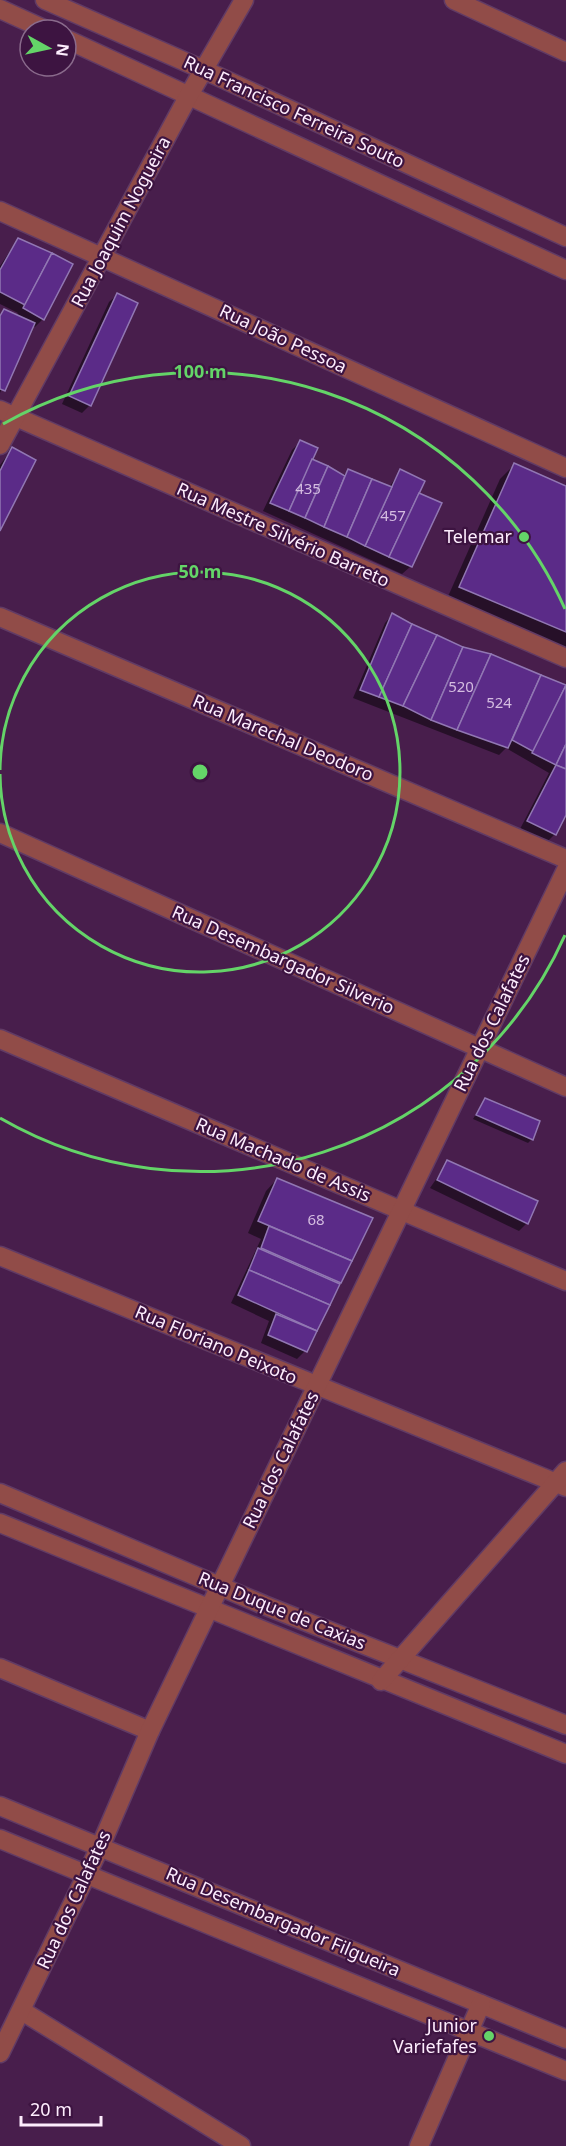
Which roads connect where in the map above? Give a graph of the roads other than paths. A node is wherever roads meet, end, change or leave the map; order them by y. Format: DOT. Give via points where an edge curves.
graph roads {
  1 [pos="44,0"];
  2 [pos="244,0"];
  3 [pos="454,0"];
  4 [pos="0,9"];
  5 [pos="20,18"];
  6 [pos="41,18"];
  7 [pos="78,44"];
  8 [pos="566,52"];
  9 [pos="204,70"];
  10 [pos="189,95"];
  11 [pos="0,211"];
  12 [pos="542,227"];
  13 [pos="566,237"];
  14 [pos="528,252"];
  15 [pos="103,256"];
  16 [pos="566,270"];
  17 [pos="7,413"];
  18 [pos="0,445"];
  19 [pos="566,468"];
  20 [pos="0,617"];
  21 [pos="566,658"];
  22 [pos="0,833"];
  23 [pos="566,859"];
  24 [pos="566,870"];
  25 [pos="0,1039"];
  26 [pos="480,1048"];
  27 [pos="566,1086"];
  28 [pos="402,1211"];
  29 [pos="0,1256"];
  30 [pos="566,1281"];
  31 [pos="316,1387"];
  32 [pos="562,1481"];
  33 [pos="0,1493"];
  34 [pos="0,1523"];
  35 [pos="220,1586"];
  36 [pos="208,1609"];
  37 [pos="400,1658"];
  38 [pos="0,1668"];
  39 [pos="381,1681"];
  40 [pos="566,1725"];
  41 [pos="150,1731"];
  42 [pos="566,1754"];
  43 [pos="0,1806"];
  44 [pos="0,1839"];
  45 [pos="101,1845"];
  46 [pos="88,1874"];
  47 [pos="481,2004"];
  48 [pos="22,2011"];
  49 [pos="469,2031"];
  50 [pos="566,2039"];
  51 [pos="0,2053"];
  52 [pos="566,2071"];
  53 [pos="241,2146"];
  54 [pos="419,2146"];
  1 -- 6 [label="street, Rua Francisco Ferreira Souto"];
  1 -- 9 [label="street, Rua Francisco Ferreira Souto"];
  2 -- 9 [label="street, Rua Joaquim Nogueira"];
  3 -- 8 [label="street"];
  4 -- 5 [label="street, Rua Francisco Ferreira Souto"];
  7 -- 10 [label="street, Rua Francisco Ferreira Souto"];
  9 -- 10 [label="street, Rua Joaquim Nogueira"];
  9 -- 12 [label="street, Rua Francisco Ferreira Souto"];
  10 -- 14 [label="street, Rua Francisco Ferreira Souto"];
  10 -- 15 [label="street, Rua Joaquim Nogueira"];
  11 -- 15 [label="street, Rua João Pessoa"];
  12 -- 13 [label="street, Rua Francisco Ferreira Souto"];
  12 -- 14 [label="street"];
  14 -- 16 [label="street, Rua Francisco Ferreira Souto"];
  15 -- 17 [label="street, Rua Joaquim Nogueira"];
  15 -- 19 [label="street, Rua João Pessoa"];
  17 -- 18 [label="street, Rua Joaquim Nogueira"];
  17 -- 21 [label="street, Rua Mestre Silvério Barreto"];
  20 -- 23 [label="street, Rua Marechal Deodoro"];
  22 -- 26 [label="street, Rua Desembargador Silverio"];
  24 -- 26 [label="street, Rua dos Calafates"];
  25 -- 28 [label="street, Rua Machado de Assis"];
  26 -- 27 [label="street, Rua Desembargador Silverio"];
  26 -- 28 [label="street, Rua dos Calafates"];
  28 -- 30 [label="street, Rua Machado de Assis"];
  28 -- 31 [label="street, Rua dos Calafates"];
  29 -- 31 [label="street, Rua Floriano Peixoto"];
  31 -- 32 [label="street, Rua Floriano Peixoto"];
  31 -- 35 [label="street, Rua dos Calafates"];
  32 -- 37 [label="street"];
  33 -- 35 [label="street, Rua Duque de Caxias"];
  34 -- 36 [label="street, Rua Duque de Caxias"];
  35 -- 36 [label="street, Rua dos Calafates"];
  35 -- 37 [label="street, Rua Duque de Caxias"];
  36 -- 39 [label="street, Rua Duque de Caxias"];
  36 -- 41 [label="street, Rua dos Calafates"];
  37 -- 39 [label="street"];
  37 -- 40 [label="street, Rua Duque de Caxias"];
  38 -- 41 [label="street"];
  39 -- 42 [label="street, Rua Duque de Caxias"];
  41 -- 45 [label="street, Rua dos Calafates"];
  43 -- 45 [label="street, Rua Desembargador Filgueira"];
  44 -- 46 [label="street, Rua Desembargador Filgueira"];
  45 -- 46 [label="street, Rua dos Calafates"];
  45 -- 47 [label="street, Rua Desembargador Filgueira"];
  46 -- 48 [label="street, Rua dos Calafates"];
  46 -- 49 [label="street, Rua Desembargador Filgueira"];
  47 -- 49 [label="street"];
  47 -- 50 [label="street, Rua Desembargador Filgueira"];
  48 -- 51 [label="street, Rua dos Calafates"];
  48 -- 53 [label="street"];
  49 -- 52 [label="street, Rua Desembargador Filgueira"];
  49 -- 54 [label="street"];
}
